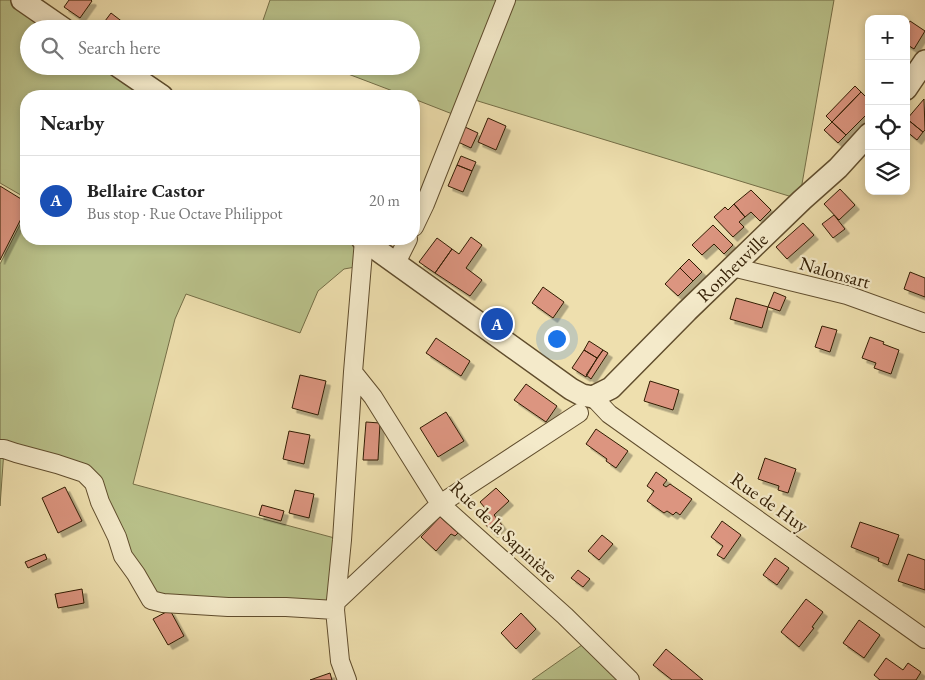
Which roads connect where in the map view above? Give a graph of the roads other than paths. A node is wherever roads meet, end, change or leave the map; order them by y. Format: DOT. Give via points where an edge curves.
graph roads {
  1 [pos="22,0"];
  2 [pos="506,0"];
  3 [pos="51,20"];
  4 [pos="925,61"];
  5 [pos="131,75"];
  6 [pos="910,83"];
  7 [pos="153,90"];
  8 [pos="865,138"];
  9 [pos="420,214"];
  10 [pos="363,245"];
  11 [pos="371,245"];
  12 [pos="405,245"];
  13 [pos="396,263"];
  14 [pos="732,267"];
  15 [pos="925,323"];
  16 [pos="352,372"];
  17 [pos="593,397"];
  18 [pos="579,413"];
  19 [pos="0,449"];
  20 [pos="440,504"];
  21 [pos="336,605"];
  22 [pos="925,639"];
  23 [pos="347,680"];
  24 [pos="630,680"];
  1 -- 3 [label="street"];
  2 -- 9 [label="street"];
  4 -- 6 [label="street"];
  5 -- 7 [label="street"];
  8 -- 14 [label="street, Ronheuville" via="838,168"];
  10 -- 16 [label="street"];
  11 -- 13 [label="street"];
  12 -- 13 [label="street"];
  13 -- 17 [label="street" via="571,388"];
  14 -- 15 [label="street, Nalonsart" via="847,296"];
  14 -- 17 [label="street, Ronheuville" via="611,388"];
  16 -- 20 [label="street, Rue de la Sapinière" via="372,397"];
  16 -- 21 [label="street"];
  17 -- 22 [label="street, Rue de Huy" via="609,414"];
  18 -- 20 [label="street"];
  19 -- 21 [label="street" via="84,473 94,484 123,556 150,600 228,607"];
  20 -- 21 [label="street"];
  20 -- 24 [label="street, Rue de la Sapinière" via="565,616"];
  21 -- 23 [label="street" via="340,660"];
}
